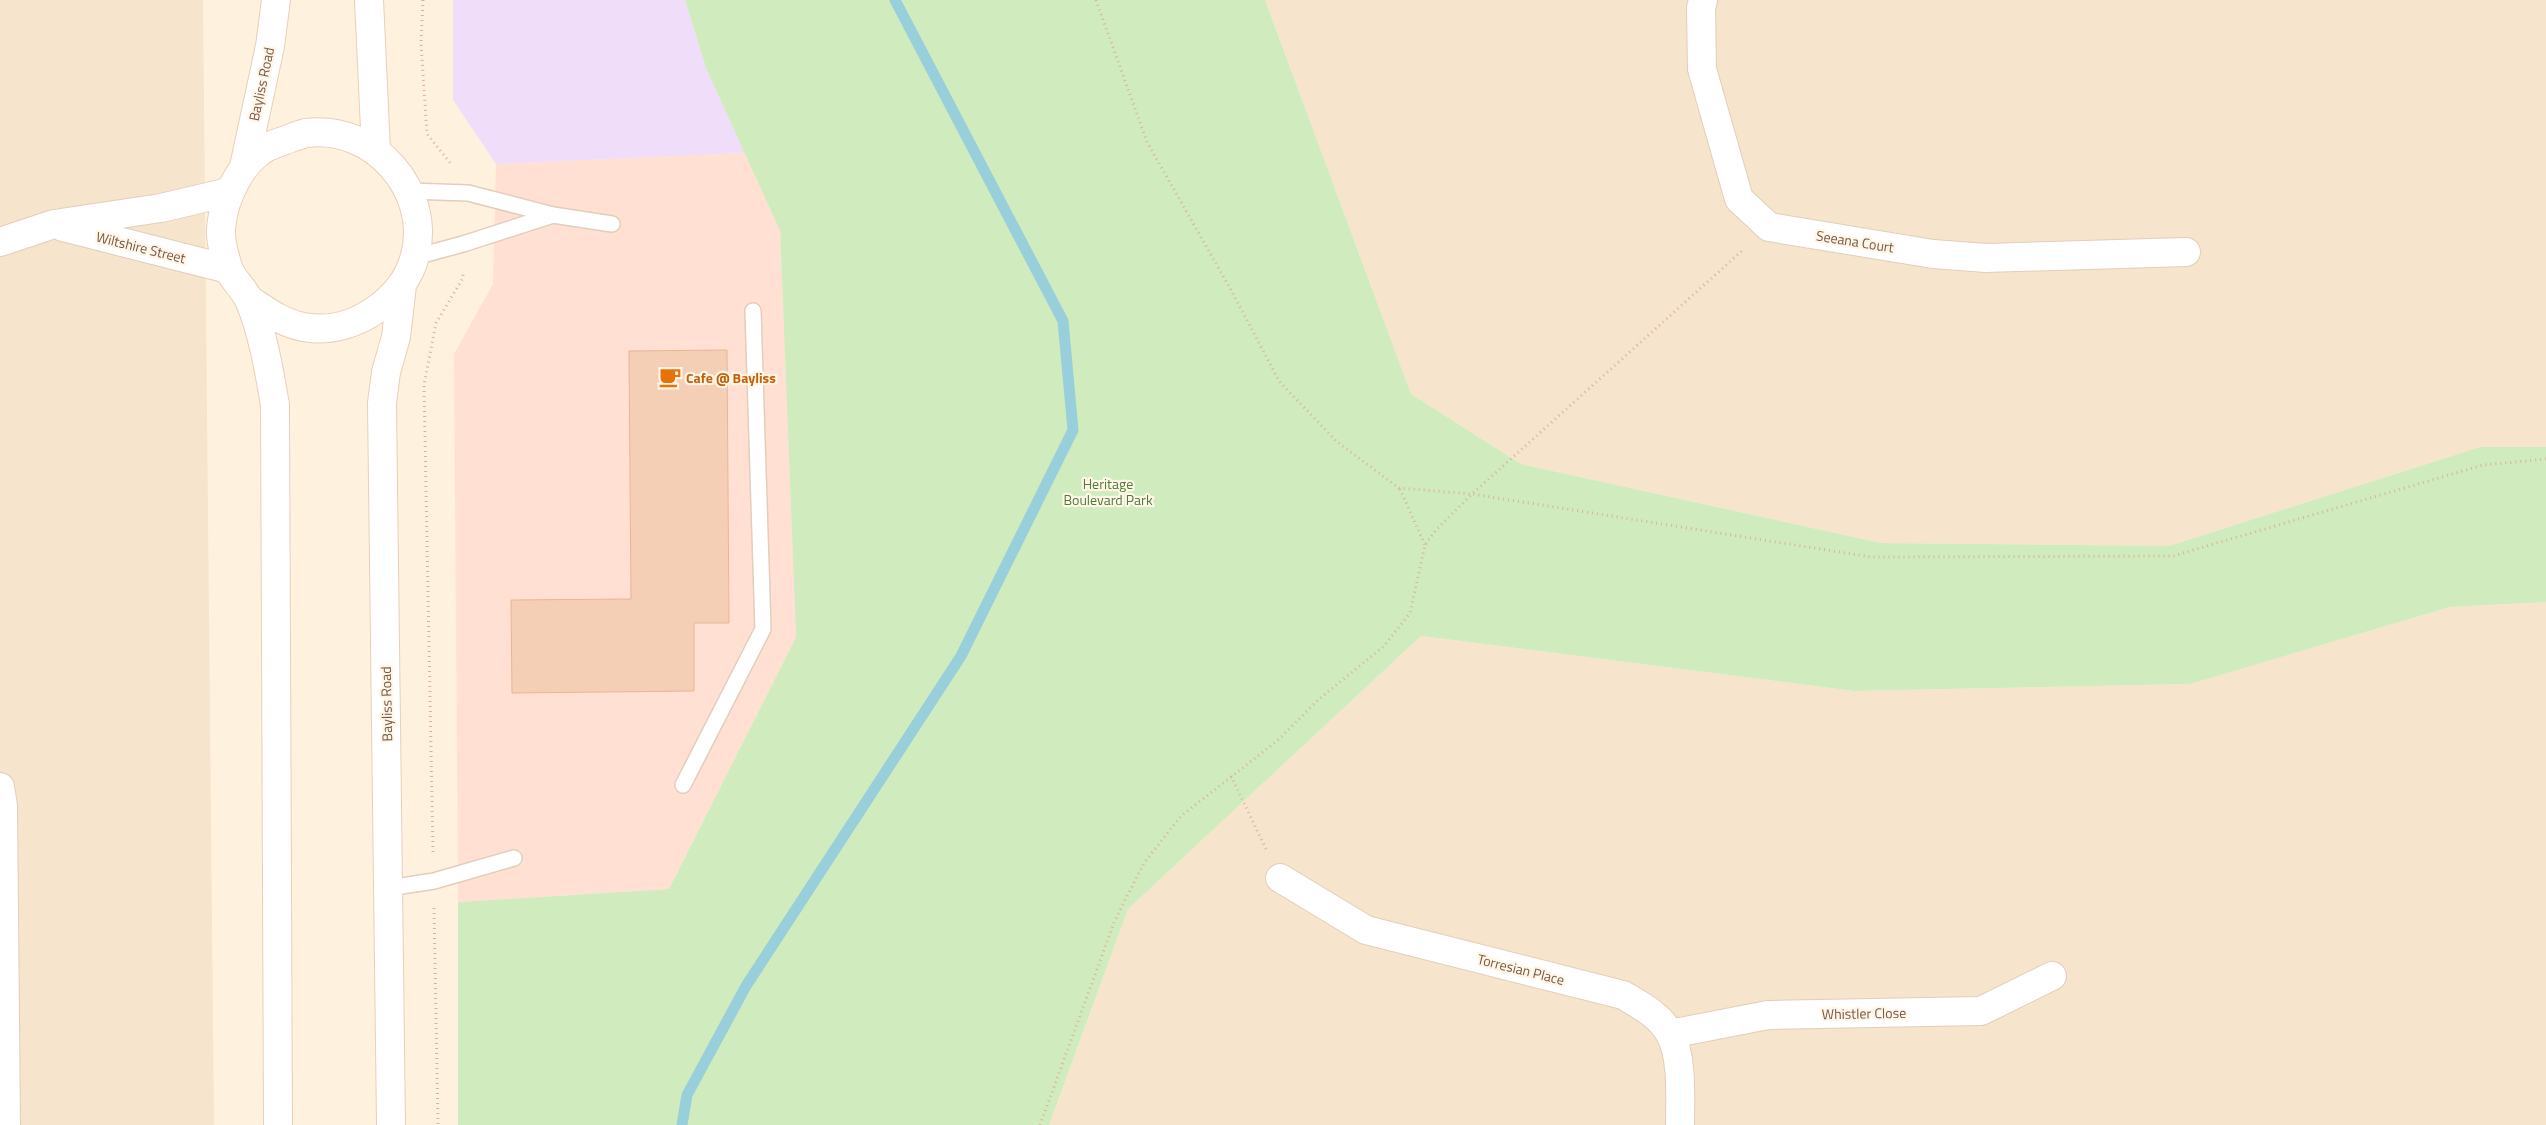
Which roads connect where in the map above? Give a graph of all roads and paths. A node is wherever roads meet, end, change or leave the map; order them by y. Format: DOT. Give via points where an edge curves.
graph roads {
  1 [pos="276,0"];
  2 [pos="369,0"];
  3 [pos="423,0"];
  4 [pos="1096,0"];
  5 [pos="1703,0"];
  6 [pos="376,150"];
  7 [pos="244,167"];
  8 [pos="409,190"];
  9 [pos="229,192"];
  10 [pos="468,193"];
  11 [pos="553,215"];
  12 [pos="54,224"];
  13 [pos="612,224"];
  14 [pos="1769,227"];
  15 [pos="0,242"];
  16 [pos="463,244"];
  17 [pos="2186,252"];
  18 [pos="415,257"];
  19 [pos="228,269"];
  20 [pos="402,284"];
  21 [pos="250,300"];
  22 [pos="753,311"];
  23 [pos="2546,459"];
  24 [pos="1399,488"];
  25 [pos="1472,494"];
  26 [pos="1425,545"];
  27 [pos="1231,776"];
  28 [pos="683,785"];
  29 [pos="0,787"];
  30 [pos="514,858"];
  31 [pos="1280,878"];
  32 [pos="434,881"];
  33 [pos="389,888"];
  34 [pos="2052,976"];
  35 [pos="1670,1034"];
  36 [pos="6,1125"];
  37 [pos="278,1125"];
  38 [pos="391,1125"];
  39 [pos="438,1125"];
  40 [pos="1040,1125"];
  41 [pos="1680,1125"];
  1 -- 7 [label="street, Bayliss Road" via="270,46"];
  2 -- 6 [label="street"];
  3 -- 10 [label="path" via="421,43 427,134 464,181"];
  4 -- 24 [label="path" via="1147,142 1279,381 1336,441"];
  5 -- 14 [label="street" via="1702,69 1739,199"];
  6 -- 7 [label="street" via="342,135 306,133 272,144"];
  6 -- 8 [label="street" via="396,168"];
  7 -- 9 [label="street"];
  8 -- 10 [label="lane"];
  8 -- 18 [label="street" via="418,224"];
  9 -- 12 [label="street, Wiltshire Street" via="161,208"];
  9 -- 19 [label="street" via="220,231"];
  10 -- 11 [label="lane"];
  11 -- 13 [label="lane"];
  11 -- 16 [label="lane"];
  12 -- 15 [label="street, Wiltshire Street"];
  12 -- 19 [label="street, Wiltshire Street"];
  14 -- 17 [label="street, Seeana Court" via="1933,254 1986,258"];
  14 -- 25 [label="path"];
  16 -- 18 [label="lane"];
  16 -- 32 [label="path" via="463,278 436,323 424,385"];
  18 -- 20 [label="street"];
  19 -- 21 [label="street"];
  20 -- 21 [label="street" via="378,310 346,325 312,328 278,320"];
  20 -- 33 [label="street, Bayliss Road" via="396,337 386,372 382,403"];
  21 -- 37 [label="street" via="269,367 274,405"];
  22 -- 28 [label="lane" via="762,629"];
  23 -- 25 [label="path" via="2483,465 2173,556 1871,557"];
  24 -- 25 [label="path"];
  24 -- 26 [label="path"];
  25 -- 26 [label="path"];
  26 -- 27 [label="path" via="1410,613 1384,646 1318,700 1277,741"];
  27 -- 31 [label="path"];
  27 -- 40 [label="path" via="1181,816 1144,862 1115,920"];
  29 -- 36 [label="street" via="3,806"];
  30 -- 32 [label="lane"];
  31 -- 35 [label="street, Torresian Place" via="1366,930 1623,995 1651,1012"];
  32 -- 33 [label="lane"];
  32 -- 39 [label="path"];
  33 -- 38 [label="street, Bayliss Road"];
  34 -- 35 [label="street, Whistler Close" via="1981,1011 1768,1015"];
  35 -- 41 [label="street, Torresian Place" via="1680,1073"];
}
